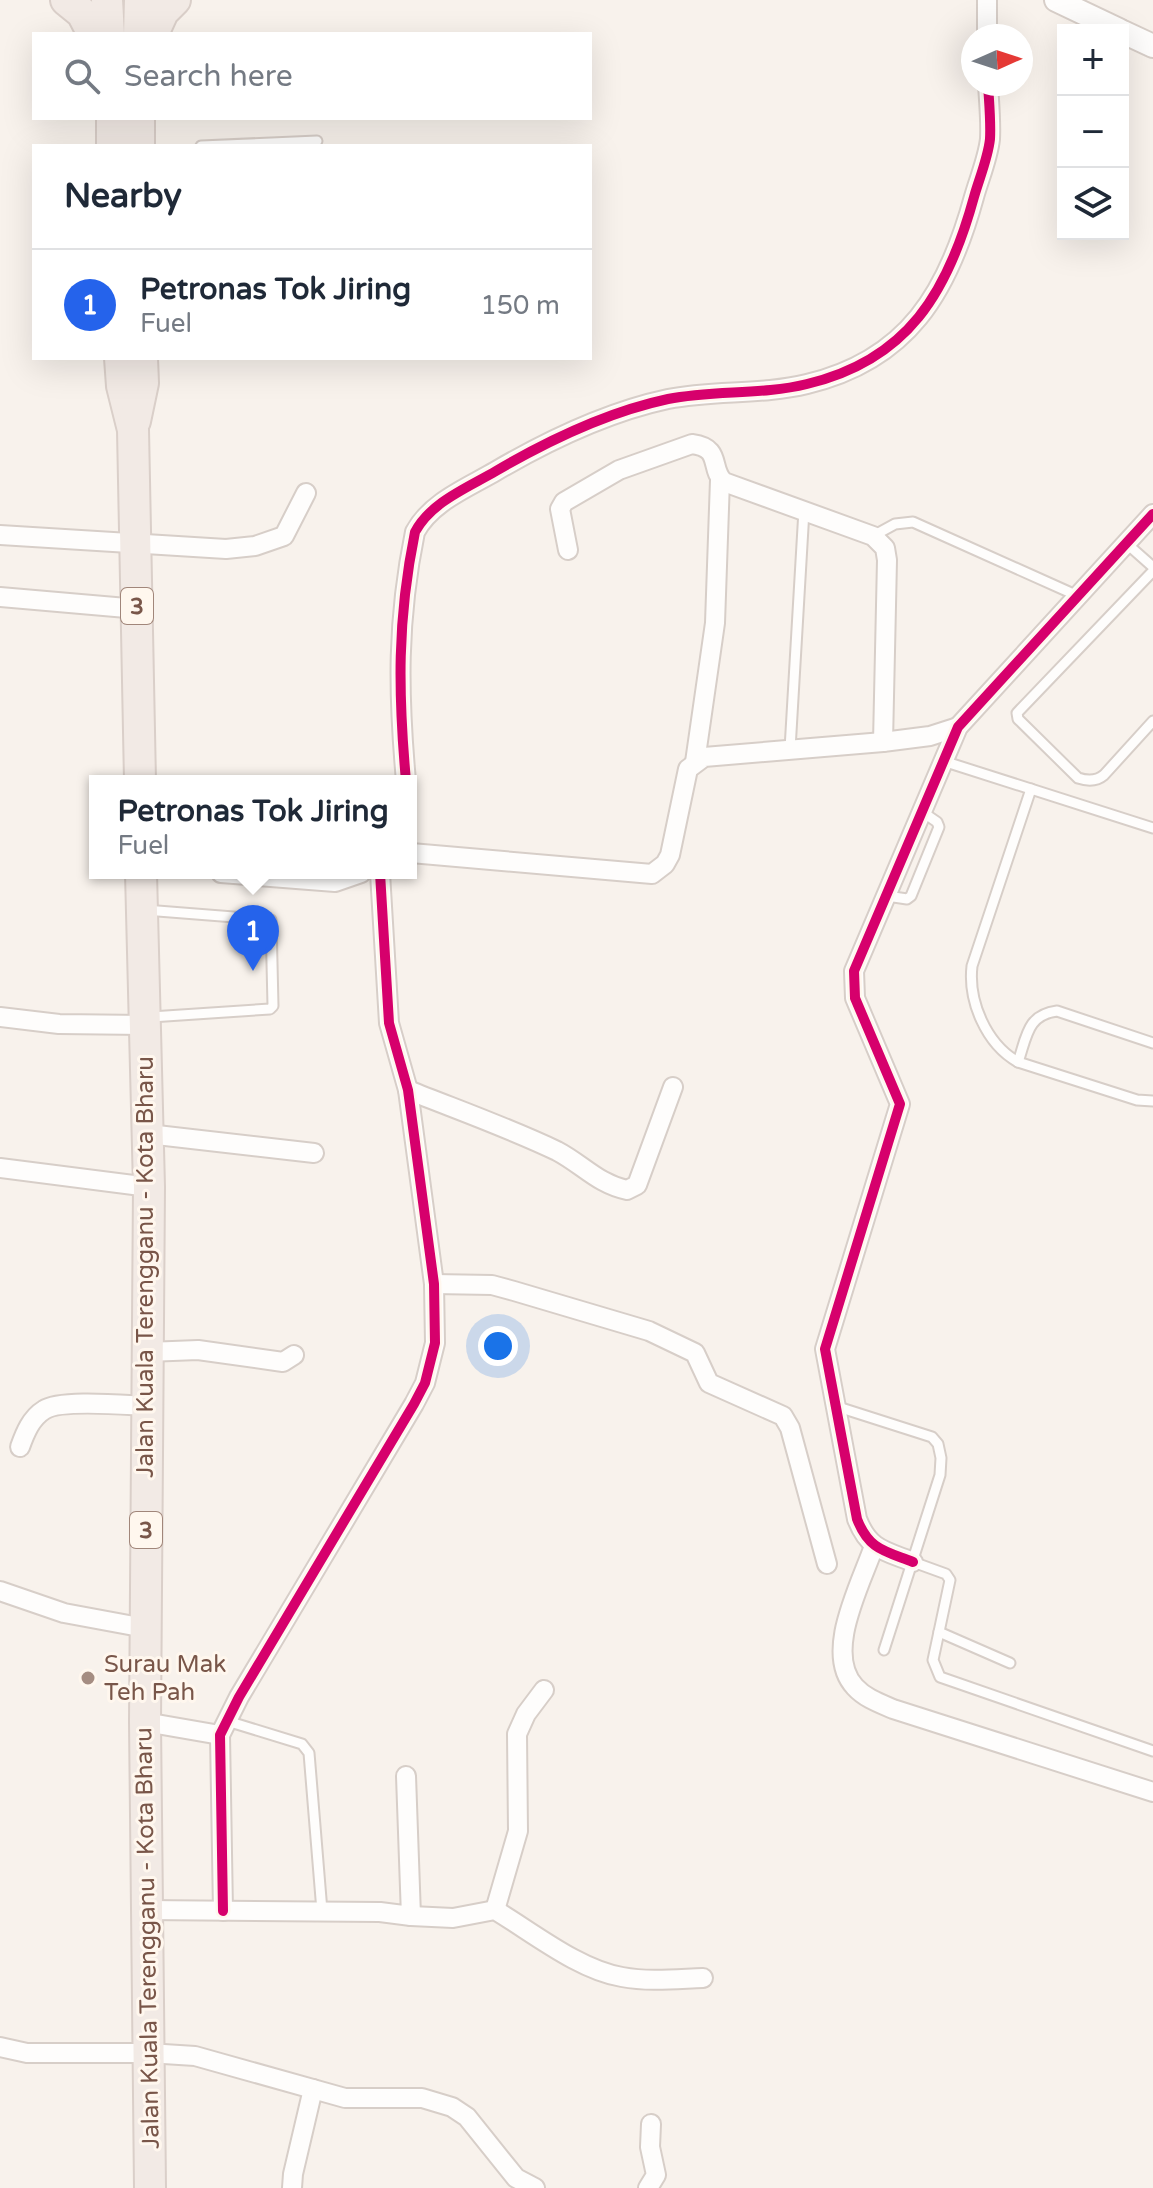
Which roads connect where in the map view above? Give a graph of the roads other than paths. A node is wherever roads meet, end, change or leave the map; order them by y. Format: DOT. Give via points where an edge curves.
graph roads {
  1 [pos="66,0"];
  2 [pos="107,0"];
  3 [pos="140,0"];
  4 [pos="175,0"];
  5 [pos="987,0"];
  6 [pos="1056,0"];
  7 [pos="987,24"];
  8 [pos="1106,24"];
  9 [pos="92,32"];
  10 [pos="109,32"];
  11 [pos="139,32"];
  12 [pos="154,32"];
  13 [pos="1129,35"];
  14 [pos="1153,46"];
  15 [pos="988,96"];
  16 [pos="134,125"];
  17 [pos="317,141"];
  18 [pos="114,144"];
  19 [pos="247,144"];
  20 [pos="120,360"];
  21 [pos="142,360"];
  22 [pos="133,430"];
  23 [pos="720,480"];
  24 [pos="306,493"];
  25 [pos="804,510"];
  26 [pos="1153,514"];
  27 [pos="0,535"];
  28 [pos="873,536"];
  29 [pos="1126,543"];
  30 [pos="136,545"];
  31 [pos="568,550"];
  32 [pos="1153,569"];
  33 [pos="1078,596"];
  34 [pos="0,597"];
  35 [pos="138,609"];
  36 [pos="1153,721"];
  37 [pos="958,727"];
  38 [pos="883,742"];
  39 [pos="790,749"];
  40 [pos="943,761"];
  41 [pos="695,762"];
  42 [pos="140,775"];
  43 [pos="406,775"];
  44 [pos="1031,789"];
  45 [pos="1153,828"];
  46 [pos="417,852"];
  47 [pos="141,879"];
  48 [pos="297,879"];
  49 [pos="344,879"];
  50 [pos="380,879"];
  51 [pos="142,910"];
  52 [pos="0,1017"];
  53 [pos="143,1021"];
  54 [pos="1153,1043"];
  55 [pos="1018,1062"];
  56 [pos="673,1087"];
  57 [pos="408,1090"];
  58 [pos="1153,1101"];
  59 [pos="148,1134"];
  60 [pos="314,1153"];
  61 [pos="0,1168"];
  62 [pos="149,1187"];
  63 [pos="434,1284"];
  64 [pos="147,1352"];
  65 [pos="294,1355"];
  66 [pos="147,1406"];
  67 [pos="835,1406"];
  68 [pos="20,1447"];
  69 [pos="874,1546"];
  70 [pos="913,1562"];
  71 [pos="827,1564"];
  72 [pos="0,1591"];
  73 [pos="145,1628"];
  74 [pos="939,1632"];
  75 [pos="884,1650"];
  76 [pos="1010,1663"];
  77 [pos="544,1690"];
  78 [pos="145,1722"];
  79 [pos="223,1728"];
  80 [pos="1153,1751"];
  81 [pos="406,1776"];
  82 [pos="1153,1792"];
  83 [pos="146,1910"];
  84 [pos="495,1910"];
  85 [pos="223,1911"];
  86 [pos="322,1912"];
  87 [pos="411,1916"];
  88 [pos="703,1978"];
  89 [pos="0,2047"];
  90 [pos="148,2053"];
  91 [pos="313,2089"];
  92 [pos="651,2124"];
  93 [pos="517,2183"];
  94 [pos="150,2188"];
  95 [pos="292,2188"];
  96 [pos="535,2188"];
  97 [pos="648,2188"];
  1 -- 9 [label="highway" via="82,13"];
  2 -- 10 [label="highway"];
  3 -- 11 [label="highway"];
  4 -- 12 [label="highway"];
  5 -- 7 [label="street"];
  6 -- 8 [label="street"];
  13 -- 14 [label="street"];
  15 -- 43 [label="street" via="990,141 964,233 924,312 876,358 804,385 668,399 624,411 546,442 440,504 421,521 401,616 398,678"];
  16 -- 18 [label="highway"];
  17 -- 19 [label="lane"];
  20 -- 22 [label="highway, 3"];
  21 -- 22 [label="highway, 3"];
  22 -- 30 [label="highway, 3"];
  23 -- 25 [label="street"];
  23 -- 31 [label="street" via="714,457 697,445 619,470 561,506"];
  23 -- 41 [label="street" via="715,623"];
  24 -- 30 [label="street" via="277,540 241,548"];
  25 -- 28 [label="street"];
  25 -- 39 [label="lane"];
  26 -- 29 [label="street"];
  27 -- 30 [label="street"];
  28 -- 33 [label="lane" via="895,524 913,522"];
  28 -- 38 [label="street" via="885,548 887,560"];
  29 -- 32 [label="lane"];
  29 -- 33 [label="street"];
  30 -- 35 [label="highway, 3"];
  32 -- 36 [label="lane" via="1017,713 1084,780 1104,775"];
  33 -- 37 [label="street"];
  34 -- 35 [label="street"];
  35 -- 42 [label="highway, 3"];
  37 -- 38 [label="street"];
  37 -- 40 [label="street"];
  38 -- 39 [label="street"];
  39 -- 41 [label="street" via="714,755"];
  40 -- 44 [label="lane"];
  40 -- 67 [label="street" via="854,971 855,998 900,1104 825,1349"];
  41 -- 46 [label="street" via="684,779 670,855 652,874"];
  44 -- 45 [label="lane"];
  44 -- 55 [label="lane" via="971,982 993,1042"];
  47 -- 51 [label="highway, Jalan Kuala Terengganu - Kota Bharu / 3"];
  48 -- 49 [label="street"];
  50 -- 57 [label="street" via="389,1023"];
  51 -- 53 [label="highway, Jalan Kuala Terengganu - Kota Bharu / 3"];
  51 -- 53 [label="lane" via="271,920 273,1006"];
  52 -- 53 [label="street" via="59,1024"];
  53 -- 59 [label="highway, Jalan Kuala Terengganu - Kota Bharu / 3"];
  54 -- 55 [label="lane" via="1057,1011 1033,1020"];
  55 -- 58 [label="lane"];
  56 -- 57 [label="street" via="637,1185 627,1190 605,1184 562,1154 520,1134"];
  57 -- 63 [label="street"];
  59 -- 60 [label="street"];
  59 -- 62 [label="highway, Jalan Kuala Terengganu - Kota Bharu / 3"];
  61 -- 62 [label="street"];
  62 -- 64 [label="highway, Jalan Kuala Terengganu - Kota Bharu / 3"];
  63 -- 71 [label="street" via="492,1285 649,1331 695,1353 709,1383 783,1416"];
  63 -- 79 [label="street" via="435,1343 425,1383"];
  64 -- 65 [label="street" via="198,1350 283,1362"];
  64 -- 66 [label="highway, Jalan Kuala Terengganu - Kota Bharu / 3"];
  66 -- 68 [label="street" via="58,1404 43,1410 28,1426"];
  66 -- 73 [label="highway, Jalan Kuala Terengganu - Kota Bharu / 3"];
  67 -- 69 [label="street" via="857,1519"];
  67 -- 70 [label="lane" via="932,1437 938,1444 940,1475"];
  69 -- 70 [label="street"];
  69 -- 82 [label="street" via="841,1646 845,1670 856,1689 893,1709"];
  70 -- 74 [label="lane" via="950,1580"];
  70 -- 75 [label="lane"];
  72 -- 73 [label="street" via="64,1613"];
  73 -- 78 [label="highway, Jalan Kuala Terengganu - Kota Bharu / 3"];
  74 -- 76 [label="lane"];
  74 -- 80 [label="lane" via="933,1666 947,1682"];
  77 -- 84 [label="street" via="517,1734 519,1823"];
  78 -- 79 [label="street"];
  78 -- 83 [label="highway, Jalan Kuala Terengganu - Kota Bharu / 3"];
  79 -- 85 [label="street"];
  79 -- 86 [label="lane" via="302,1744 309,1753"];
  81 -- 87 [label="street"];
  83 -- 85 [label="street"];
  83 -- 90 [label="highway, Jalan Kuala Terengganu - Kota Bharu / 3"];
  84 -- 87 [label="street" via="453,1918"];
  84 -- 88 [label="street" via="584,1964 619,1977"];
  85 -- 86 [label="street"];
  86 -- 87 [label="street"];
  89 -- 90 [label="street" via="27,2053"];
  90 -- 91 [label="street" via="195,2056"];
  90 -- 94 [label="highway, Jalan Kuala Terengganu - Kota Bharu / 3"];
  91 -- 93 [label="street" via="354,2099 412,2096 452,2107 477,2127"];
  91 -- 95 [label="street"];
  92 -- 97 [label="street" via="656,2175"];
  93 -- 96 [label="street"];
}
